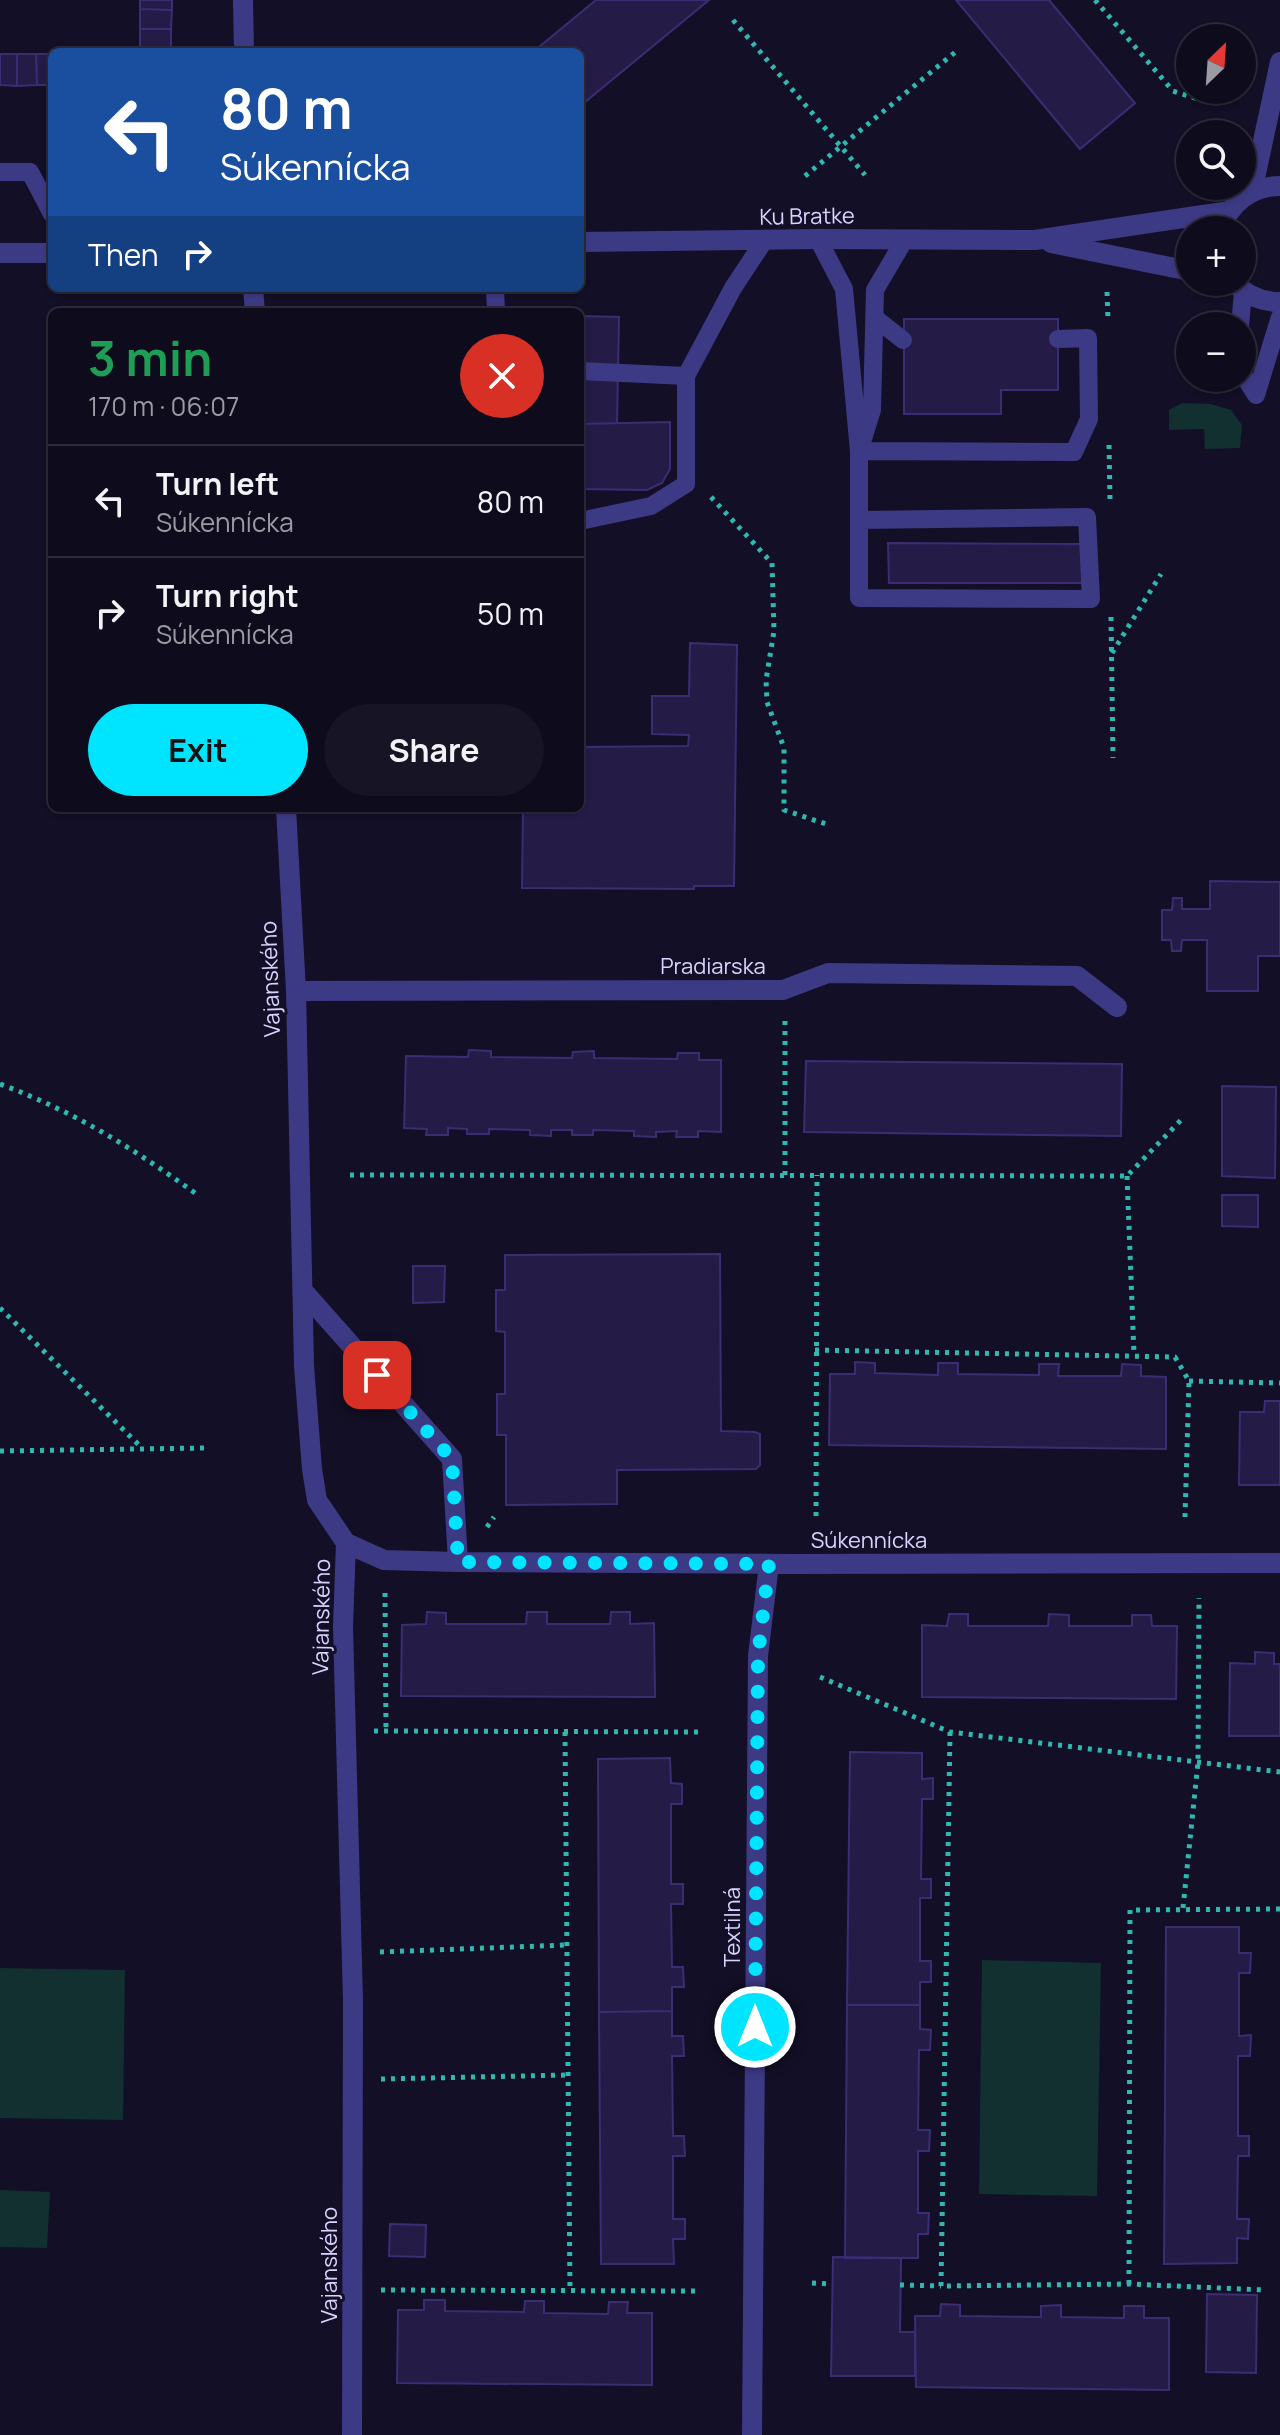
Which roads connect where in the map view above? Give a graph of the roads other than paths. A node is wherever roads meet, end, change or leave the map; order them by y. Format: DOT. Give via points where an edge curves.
graph roads {
  1 [pos="243,0"];
  2 [pos="244,48"];
  3 [pos="1280,62"];
  4 [pos="0,172"];
  5 [pos="1256,173"];
  6 [pos="1280,186"];
  7 [pos="1256,190"];
  8 [pos="1244,200"];
  9 [pos="48,206"];
  10 [pos="1229,216"];
  11 [pos="1176,225"];
  12 [pos="818,239"];
  13 [pos="905,239"];
  14 [pos="1035,240"];
  15 [pos="764,241"];
  16 [pos="584,242"];
  17 [pos="0,253"];
  18 [pos="48,253"];
  19 [pos="1176,268"];
  20 [pos="1255,296"];
  21 [pos="1280,302"];
  22 [pos="1280,317"];
  23 [pos="875,318"];
  24 [pos="1058,339"];
  25 [pos="903,340"];
  26 [pos="584,371"];
  27 [pos="686,376"];
  28 [pos="1254,392"];
  29 [pos="859,451"];
  30 [pos="584,520"];
  31 [pos="859,520"];
  32 [pos="286,812"];
  33 [pos="296,991"];
  34 [pos="1117,1007"];
  35 [pos="303,1291"];
  36 [pos="346,1543"];
  37 [pos="458,1562"];
  38 [pos="1280,1563"];
  39 [pos="769,1564"];
  40 [pos="352,2435"];
  41 [pos="752,2435"];
  1 -- 2 [label="street"];
  3 -- 5 [label="street"];
  4 -- 9 [label="lane" via="30,172"];
  6 -- 7 [label="street"];
  8 -- 10 [label="street"];
  11 -- 14 [label="street, Ku Bratke"];
  12 -- 13 [label="street, Ku Bratke"];
  12 -- 15 [label="street, Ku Bratke"];
  12 -- 29 [label="lane" via="844,289"];
  13 -- 14 [label="street, Ku Bratke"];
  13 -- 23 [label="lane" via="875,290"];
  14 -- 19 [label="street, Ku Bratke"];
  15 -- 16 [label="street, Ku Bratke"];
  15 -- 27 [label="lane"];
  17 -- 18 [label="street"];
  20 -- 21 [label="street"];
  22 -- 28 [label="lane"];
  23 -- 25 [label="lane"];
  23 -- 29 [label="lane" via="872,410"];
  24 -- 29 [label="lane" via="1088,338 1089,419 1074,452"];
  26 -- 27 [label="lane"];
  27 -- 30 [label="lane" via="686,484 651,506"];
  29 -- 31 [label="lane"];
  31 -- 31 [label="lane" via="859,598 1091,599 1087,517"];
  32 -- 33 [label="street, Vajanského"];
  33 -- 34 [label="street, Pradiarska" via="783,990 828,973 1077,976"];
  33 -- 35 [label="street, Vajanského"];
  35 -- 36 [label="street, Vajanského" via="304,1366 317,1500"];
  35 -- 37 [label="street" via="452,1459"];
  36 -- 37 [label="street, Súkennícka" via="384,1560"];
  36 -- 40 [label="street, Vajanského"];
  37 -- 39 [label="street, Súkennícka"];
  38 -- 39 [label="street, Súkennícka"];
  39 -- 41 [label="street, Textilná" via="758,1656"];
}
